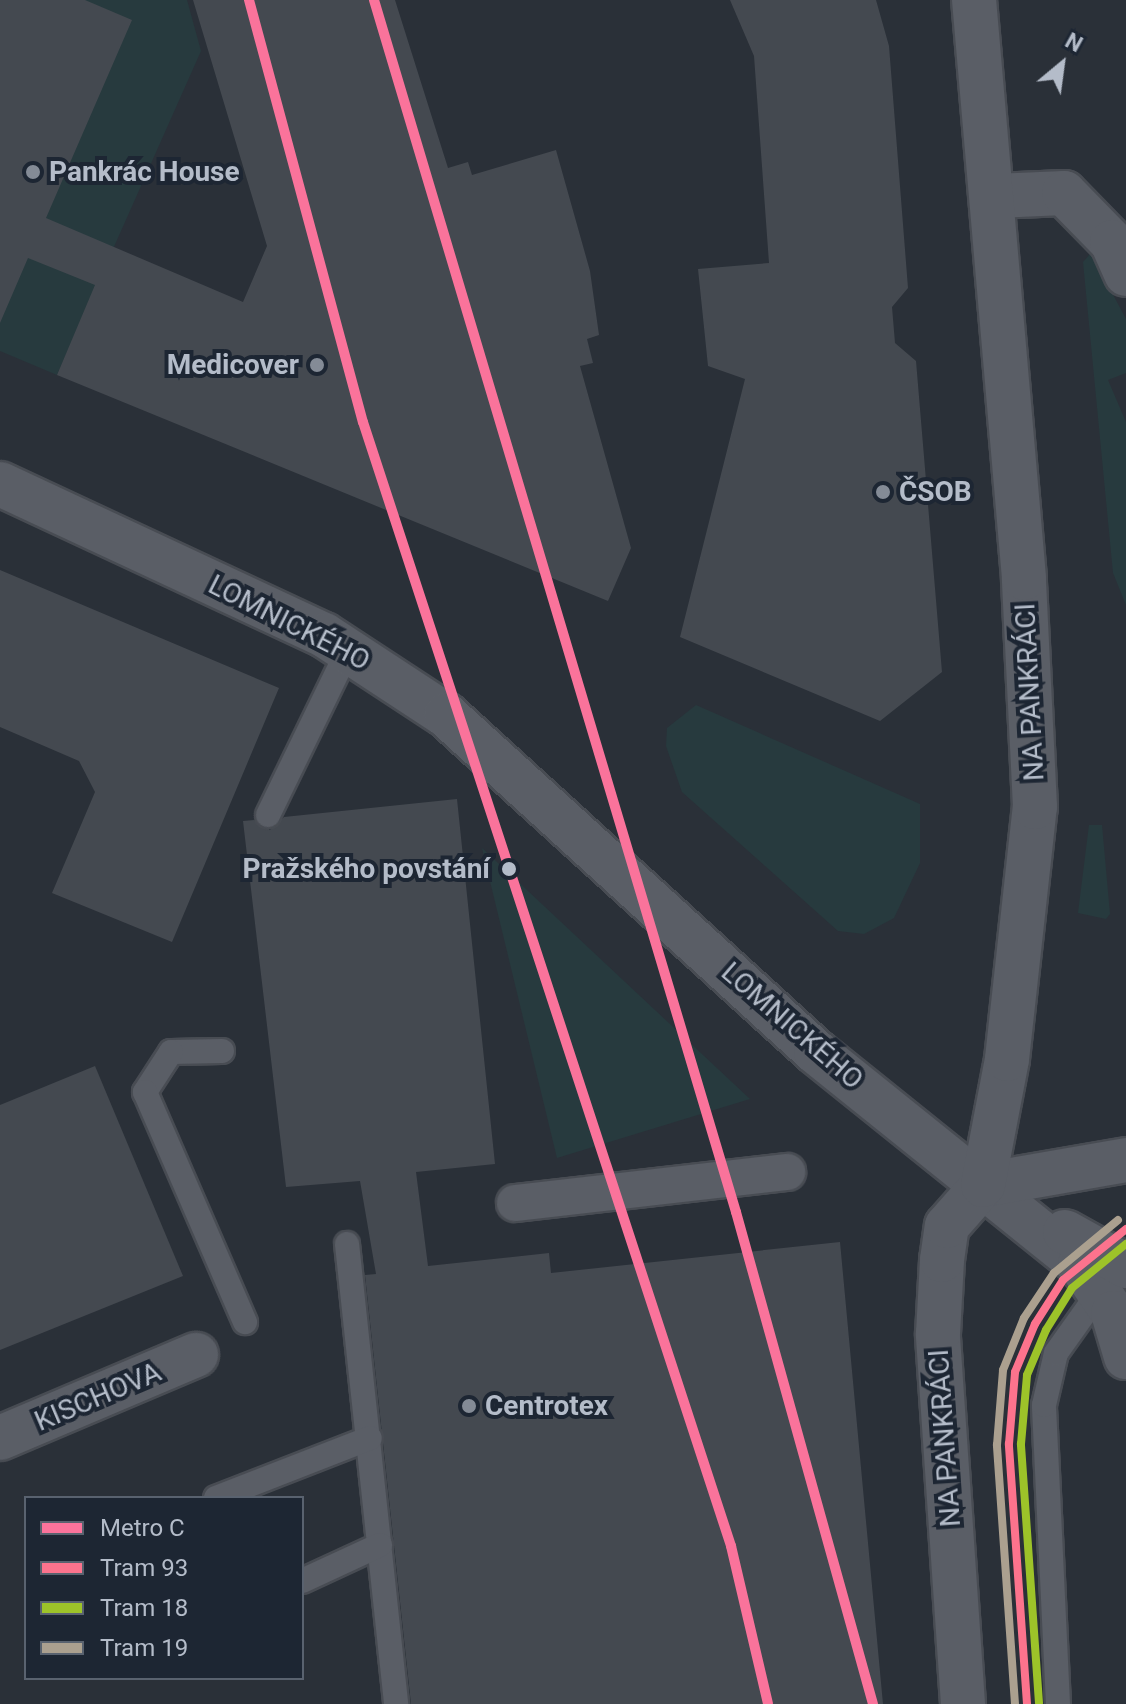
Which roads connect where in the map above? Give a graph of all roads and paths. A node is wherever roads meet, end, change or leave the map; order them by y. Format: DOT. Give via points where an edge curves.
graph roads {
  1 [pos="974,0"];
  2 [pos="995,196"];
  3 [pos="1126,274"];
  4 [pos="0,484"];
  5 [pos="349,648"];
  6 [pos="268,815"];
  7 [pos="222,1051"];
  8 [pos="1126,1160"];
  9 [pos="787,1172"];
  10 [pos="983,1185"];
  11 [pos="515,1203"];
  12 [pos="347,1244"];
  13 [pos="1117,1274"];
  14 [pos="245,1322"];
  15 [pos="196,1355"];
  16 [pos="1126,1357"];
  17 [pos="0,1438"];
  18 [pos="370,1438"];
  19 [pos="221,1496"];
  20 [pos="380,1545"];
  21 [pos="304,1580"];
  22 [pos="396,1704"];
  23 [pos="963,1704"];
  24 [pos="1058,1704"];
  1 -- 2 [label="street, NA PANKRÁCI"];
  2 -- 3 [label="street" via="1064,193 1112,242"];
  2 -- 10 [label="street, NA PANKRÁCI" via="1035,807 1007,1059"];
  4 -- 5 [label="street, LOMNICKÉHO"];
  5 -- 6 [label="lane"];
  5 -- 10 [label="street, LOMNICKÉHO" via="446,715 816,1052"];
  7 -- 14 [label="lane" via="171,1052 145,1092"];
  8 -- 10 [label="street"];
  9 -- 11 [label="street"];
  10 -- 13 [label="street, LOMNICKÉHO"];
  10 -- 23 [label="street, NA PANKRÁCI" via="947,1226 938,1334"];
  12 -- 18 [label="lane"];
  13 -- 16 [label="street"];
  13 -- 24 [label="lane" via="1056,1353 1044,1405 1041,1436"];
  15 -- 17 [label="street, KISCHOVA"];
  18 -- 19 [label="lane"];
  18 -- 20 [label="lane"];
  20 -- 21 [label="lane"];
  20 -- 22 [label="lane"];
}
